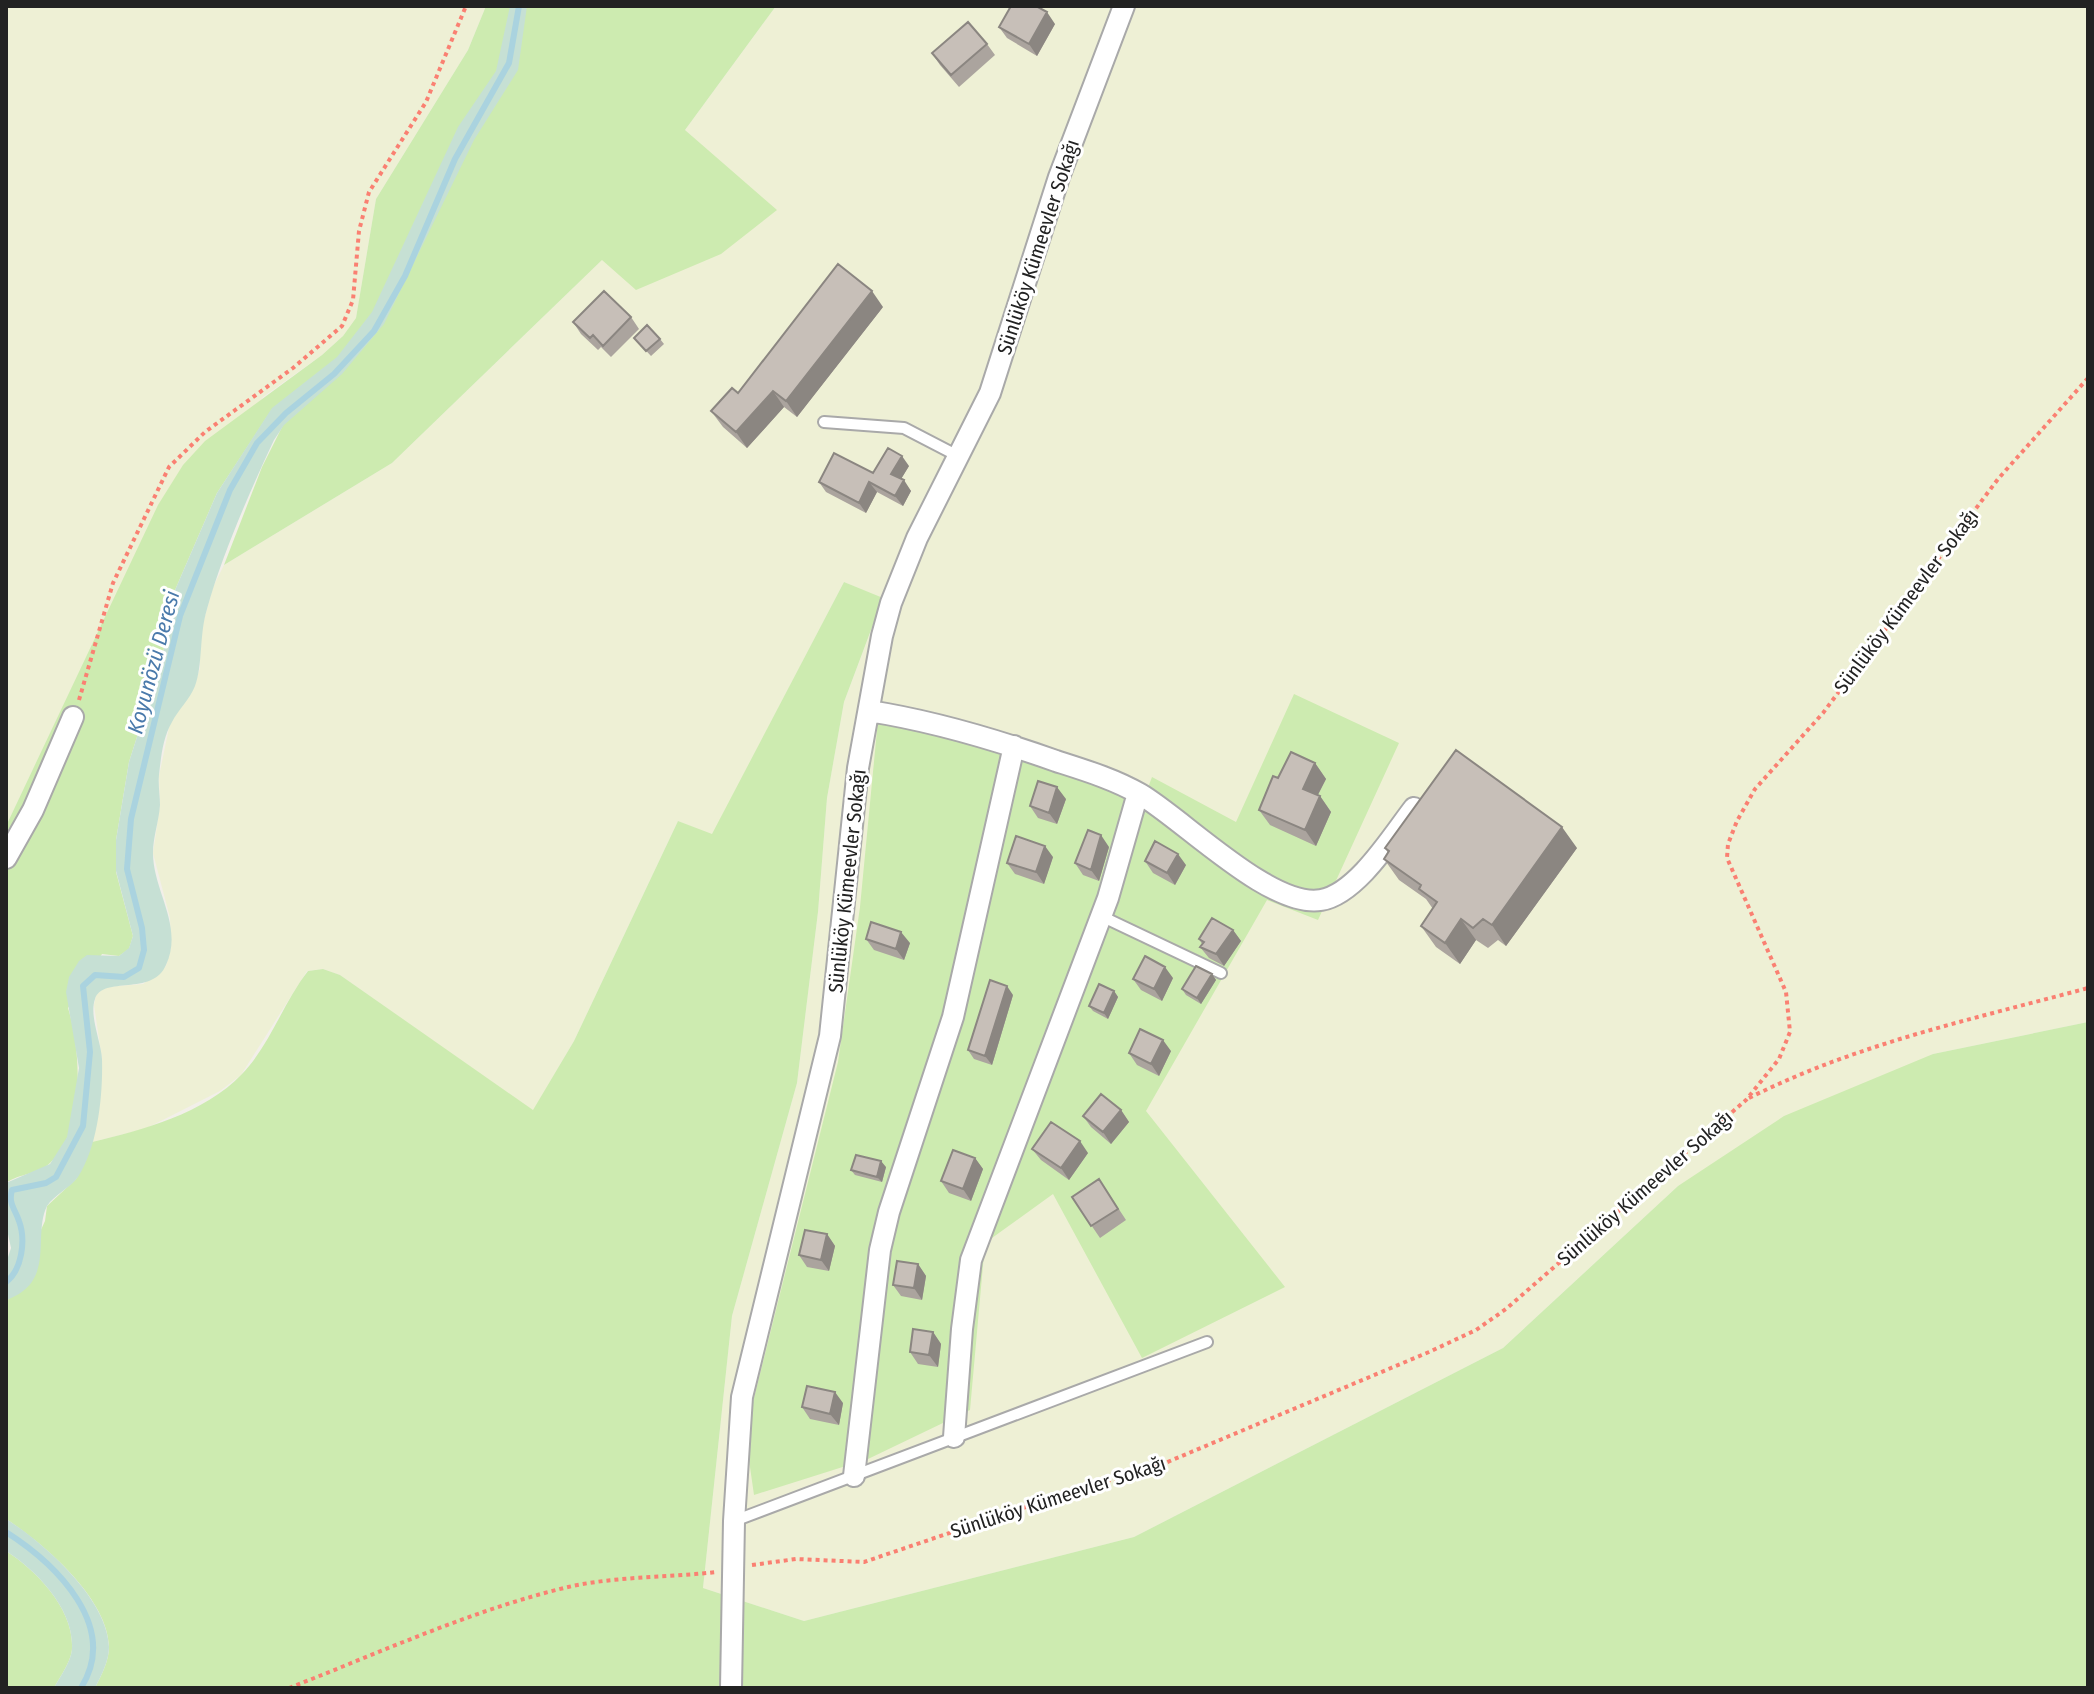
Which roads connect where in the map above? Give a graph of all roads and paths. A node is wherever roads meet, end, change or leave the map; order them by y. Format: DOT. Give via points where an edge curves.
graph roads {
  1 [pos="466,6"];
  2 [pos="1124,6"];
  3 [pos="2088,378"];
  4 [pos="824,422"];
  5 [pos="958,456"];
  6 [pos="869,711"];
  7 [pos="73,717"];
  8 [pos="1014,746"];
  9 [pos="1138,793"];
  10 [pos="1414,808"];
  11 [pos="6,858"];
  12 [pos="1101,916"];
  13 [pos="1221,973"];
  14 [pos="2088,988"];
  15 [pos="1746,1100"];
  16 [pos="1207,1342"];
  17 [pos="954,1437"];
  18 [pos="854,1476"];
  19 [pos="734,1521"];
  20 [pos="734,1569"];
  21 [pos="289,1688"];
  22 [pos="731,1688"];
  1 -- 7 [label="path" via="426,102 369,192 349,314 333,336 205,432 169,467 113,583"];
  2 -- 5 [label="street, Sünlüköy Kümeevler Sokağı" via="1059,177 990,393"];
  3 -- 15 [label="path, Sünlüköy Kümeevler Sokağı" via="1998,479 1823,713 1755,789 1737,821 1727,858 1779,969 1790,1009 1790,1032 1779,1059"];
  4 -- 5 [label="lane" via="904,428"];
  5 -- 6 [label="street, Sünlüköy Kümeevler Sokağı" via="891,603"];
  6 -- 8 [label="street" via="926,720"];
  6 -- 19 [label="street, Sünlüköy Kümeevler Sokağı" via="858,768 830,1036 749,1358 737,1440"];
  7 -- 11 [label="street"];
  8 -- 9 [label="street"];
  8 -- 18 [label="street" via="953,1017 883,1238"];
  9 -- 10 [label="street" via="1226,860 1306,900 1330,897 1350,884"];
  9 -- 12 [label="street"];
  12 -- 13 [label="lane"];
  12 -- 17 [label="street" via="974,1251"];
  14 -- 15 [label="path" via="1917,1031"];
  15 -- 20 [label="path, Sünlüköy Kümeevler Sokağı" via="1506,1309 1429,1352 1158,1466 864,1562 796,1559"];
  16 -- 17 [label="lane"];
  17 -- 18 [label="lane"];
  18 -- 19 [label="lane"];
  19 -- 20 [label="street, Sünlüköy Kümeevler Sokağı"];
  20 -- 21 [label="path" via="564,1588"];
  20 -- 22 [label="street, Sünlüköy Kümeevler Sokağı"];
}
